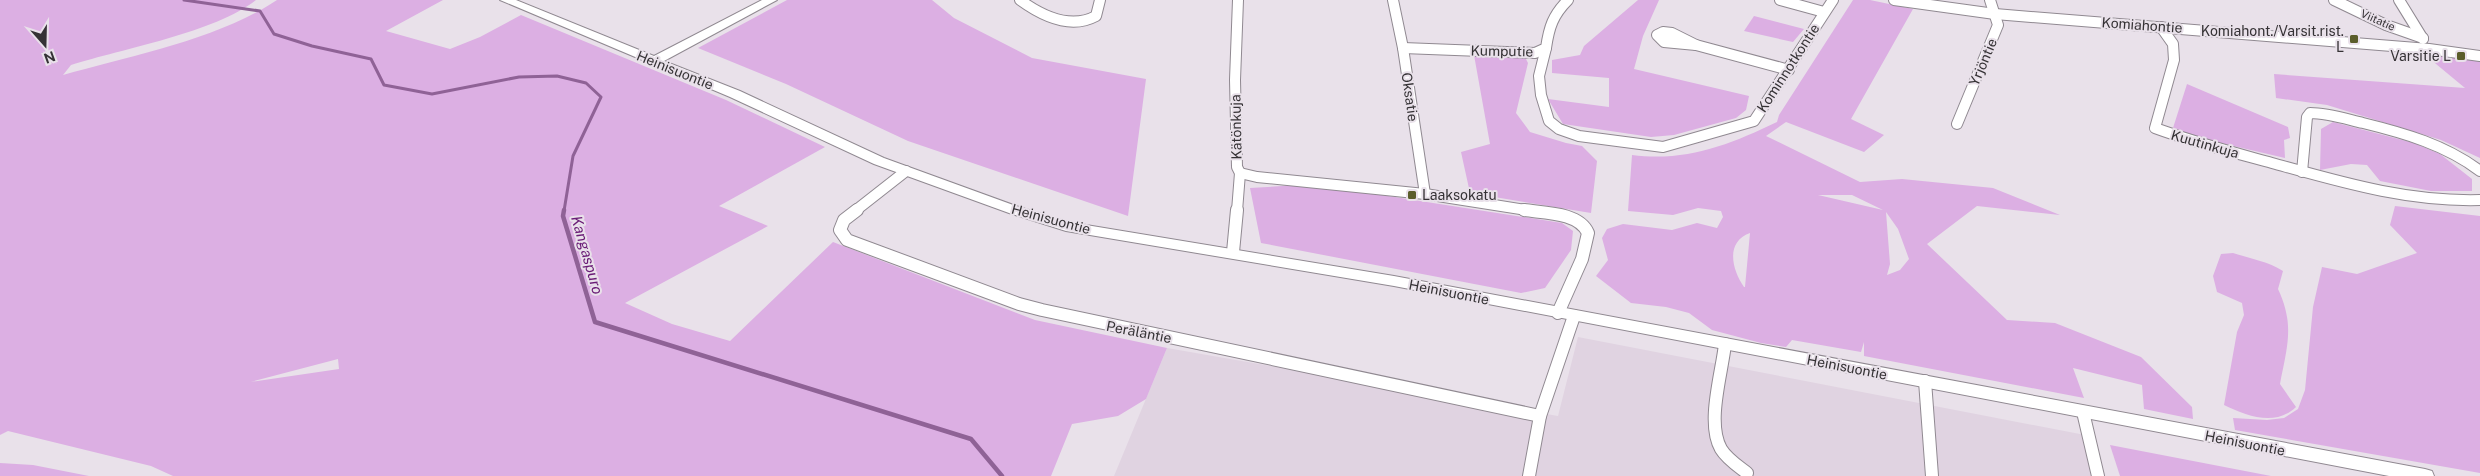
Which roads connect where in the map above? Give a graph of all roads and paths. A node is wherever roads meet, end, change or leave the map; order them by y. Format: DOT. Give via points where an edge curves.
graph roads {
  1 [pos="506,0"];
  2 [pos="771,0"];
  3 [pos="1020,0"];
  4 [pos="1100,0"];
  5 [pos="1238,0"];
  6 [pos="1393,0"];
  7 [pos="1568,0"];
  8 [pos="1780,0"];
  9 [pos="1833,0"];
  10 [pos="1894,0"];
  11 [pos="1990,0"];
  12 [pos="2334,0"];
  13 [pos="2399,0"];
  14 [pos="1824,12"];
  15 [pos="1995,14"];
  16 [pos="2161,26"];
  17 [pos="2422,38"];
  18 [pos="1696,46"];
  19 [pos="1403,48"];
  20 [pos="1546,48"];
  21 [pos="2429,49"];
  22 [pos="2480,56"];
  23 [pos="654,61"];
  24 [pos="1788,70"];
  25 [pos="1957,124"];
  26 [pos="906,171"];
  27 [pos="2480,171"];
  28 [pos="2302,172"];
  29 [pos="1240,173"];
  30 [pos="1425,194"];
  31 [pos="2480,200"];
  32 [pos="1234,252"];
  33 [pos="1558,313"];
  34 [pos="1574,316"];
  35 [pos="1725,344"];
  36 [pos="1925,382"];
  37 [pos="2083,412"];
  38 [pos="1540,416"];
  39 [pos="1747,474"];
  40 [pos="1529,476"];
  41 [pos="1932,476"];
  42 [pos="2098,476"];
  43 [pos="2425,476"];
  1 -- 23 [label="street, Heinisuontie"];
  2 -- 23 [label="street"];
  3 -- 4 [label="street" via="1064,22 1082,22 1096,16"];
  5 -- 29 [label="street, Kätönkuja" via="1235,80 1237,167"];
  6 -- 19 [label="street, Oksatie"];
  7 -- 20 [label="street, Kumputie" via="1549,25"];
  8 -- 14 [label="street"];
  9 -- 14 [label="street, Kominnotkontie"];
  10 -- 15 [label="street, Komiahontie"];
  11 -- 15 [label="street, Yrjöntie"];
  12 -- 17 [label="street, Viitatie"];
  13 -- 17 [label="street"];
  14 -- 24 [label="street, Kominnotkontie"];
  15 -- 16 [label="street, Komiahontie"];
  15 -- 25 [label="street, Yrjöntie" via="1998,25"];
  16 -- 21 [label="street, Komiahontie"];
  16 -- 28 [label="street, Kuutinkuja" via="2173,44 2174,60 2155,128"];
  17 -- 21 [label="street"];
  18 -- 24 [label="street"];
  19 -- 20 [label="street, Kumputie" via="1536,53"];
  19 -- 30 [label="street, Oksatie"];
  20 -- 24 [label="street, Kominnotkontie" via="1539,76 1541,95 1550,121 1559,129 1579,136 1649,147 1680,144 1754,121"];
  21 -- 22 [label="street, Komiahontie"];
  23 -- 26 [label="street, Heinisuontie" via="735,94 878,162"];
  26 -- 32 [label="street, Heinisuontie" via="1066,226"];
  26 -- 38 [label="street, Peräläntie" via="844,220 840,230 847,240 1042,310"];
  27 -- 28 [label="street" via="2416,138 2310,113"];
  28 -- 31 [label="street, Kuutinkuja" via="2425,200"];
  29 -- 30 [label="street"];
  29 -- 32 [label="street, Kätönkuja"];
  30 -- 33 [label="street" via="1567,217 1583,224 1588,233 1587,248"];
  32 -- 33 [label="street, Heinisuontie"];
  33 -- 34 [label="street, Heinisuontie"];
  34 -- 35 [label="street, Heinisuontie"];
  34 -- 38 [label="street"];
  35 -- 36 [label="street, Heinisuontie"];
  35 -- 39 [label="street" via="1715,425 1718,445"];
  36 -- 37 [label="street, Heinisuontie"];
  36 -- 41 [label="street"];
  37 -- 42 [label="street"];
  37 -- 43 [label="street, Heinisuontie"];
  38 -- 40 [label="street"];
}
